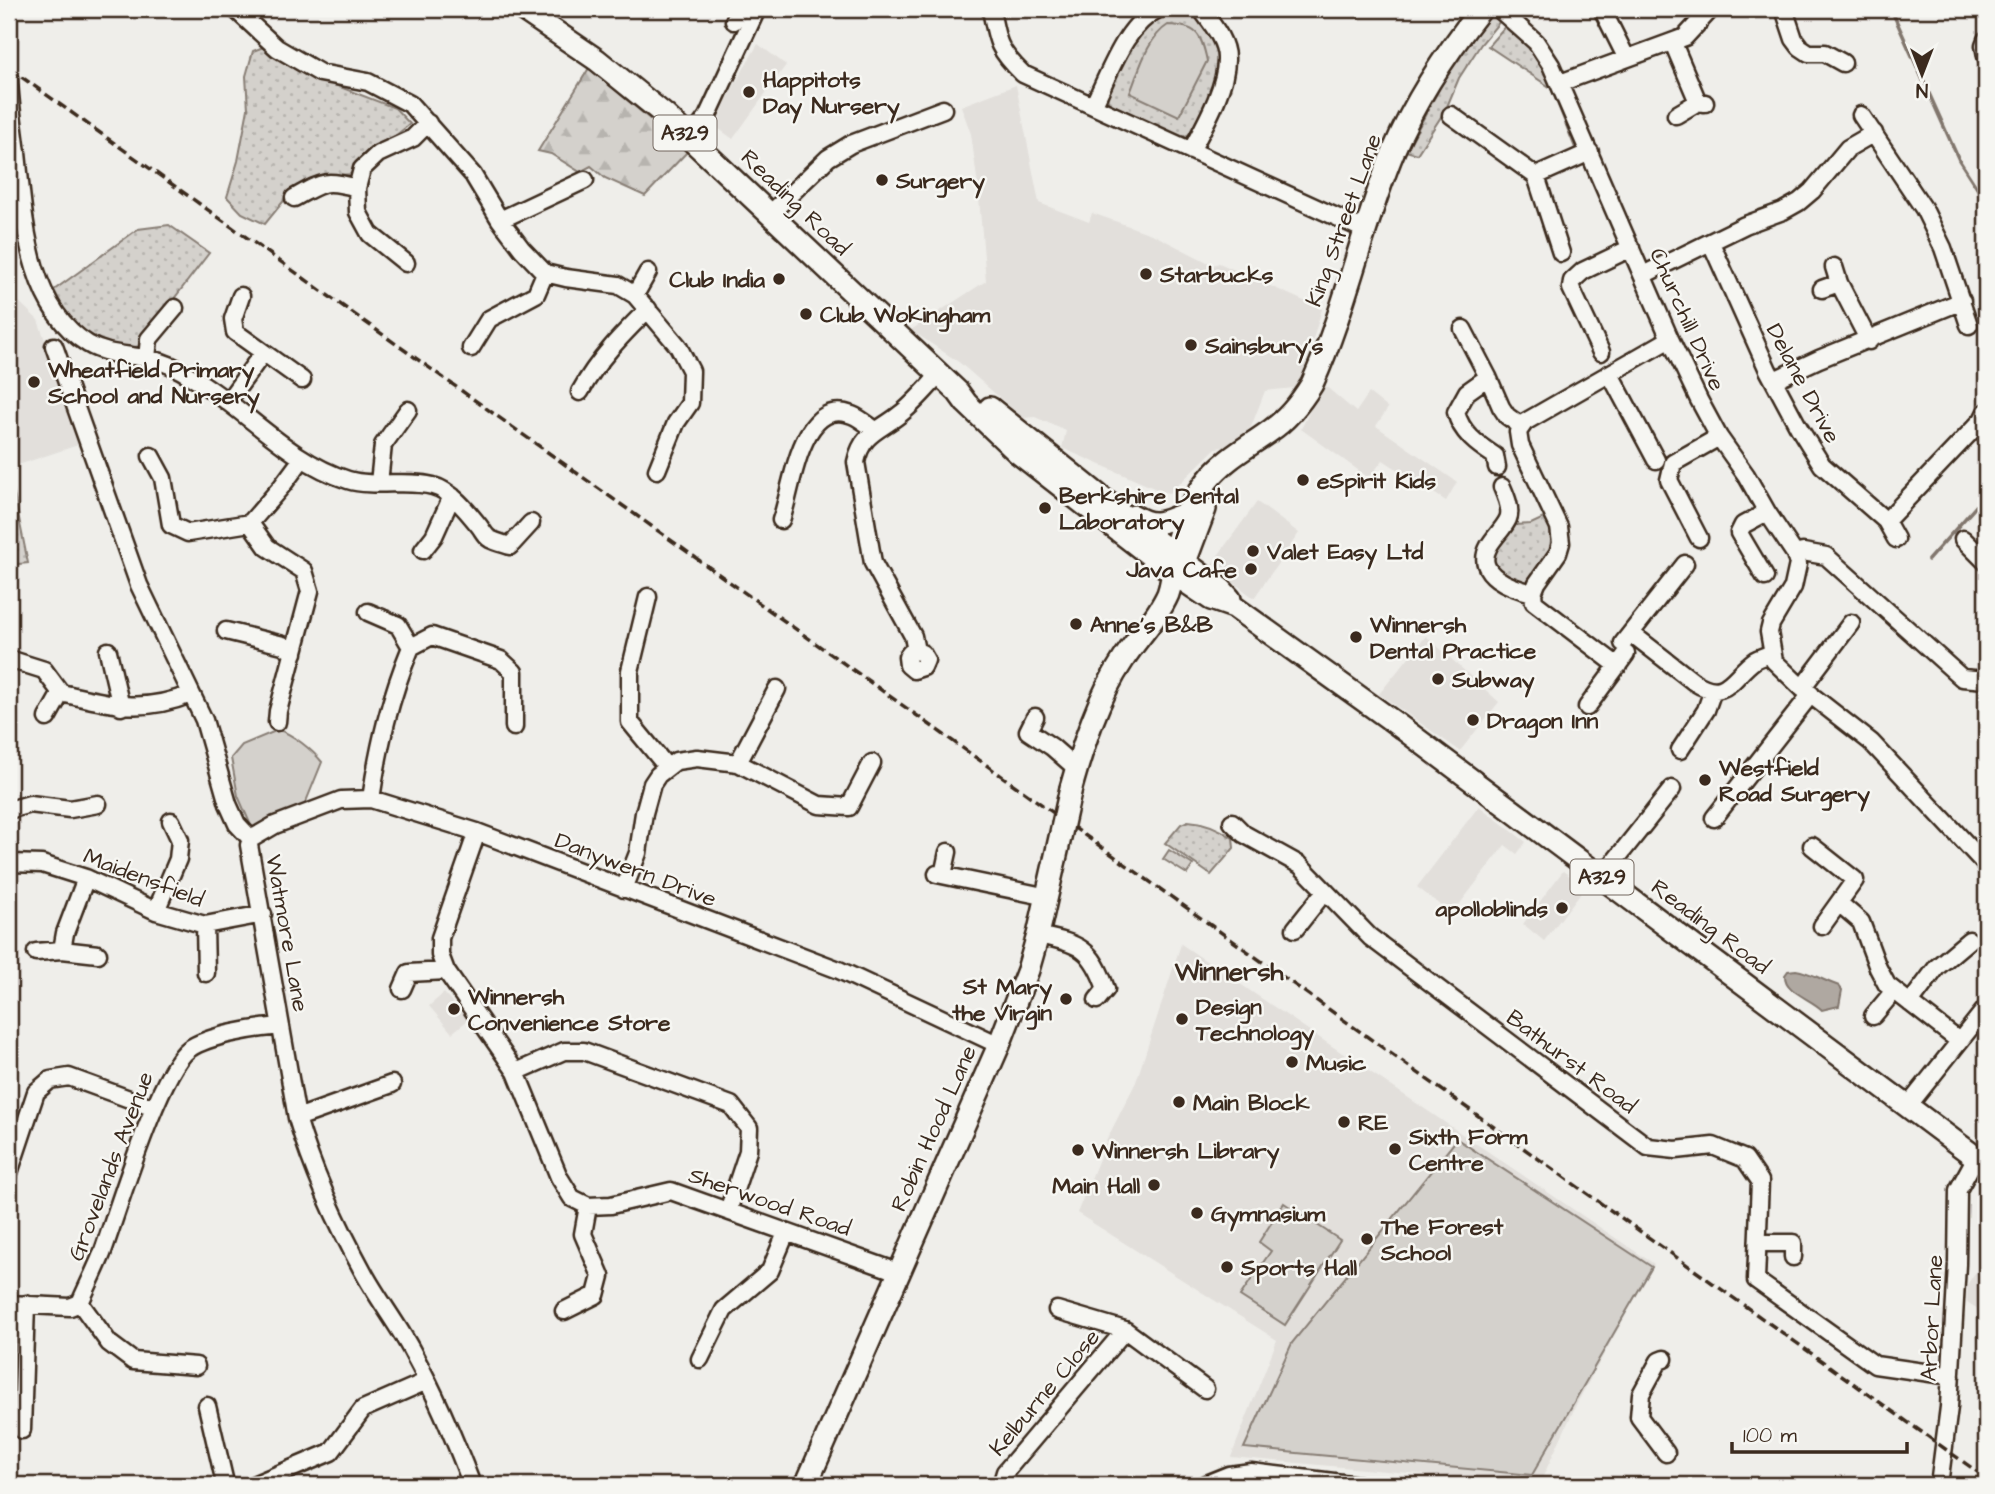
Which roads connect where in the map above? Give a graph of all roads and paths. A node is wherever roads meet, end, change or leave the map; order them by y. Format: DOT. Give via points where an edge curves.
graph roads {
  1 [pos="235,9"];
  2 [pos="522,9"];
  3 [pos="757,9"];
  4 [pos="991,9"];
  5 [pos="1158,9"];
  6 [pos="1201,9"];
  7 [pos="1481,9"];
  8 [pos="1499,9"];
  9 [pos="1602,9"];
  10 [pos="1711,9"];
  11 [pos="1784,9"];
  12 [pos="1986,40"];
  13 [pos="1673,43"];
  14 [pos="1986,55"];
  15 [pos="1626,57"];
  16 [pos="1843,64"];
  17 [pos="9,79"];
  18 [pos="1560,83"];
  19 [pos="9,101"];
  20 [pos="1093,106"];
  21 [pos="943,109"];
  22 [pos="1451,115"];
  23 [pos="1676,115"];
  24 [pos="1861,116"];
  25 [pos="428,123"];
  26 [pos="1874,133"];
  27 [pos="691,139"];
  28 [pos="1191,151"];
  29 [pos="1590,152"];
  30 [pos="1536,176"];
  31 [pos="585,180"];
  32 [pos="357,188"];
  33 [pos="295,198"];
  34 [pos="774,210"];
  35 [pos="16,218"];
  36 [pos="500,220"];
  37 [pos="1364,230"];
  38 [pos="1711,243"];
  39 [pos="1632,248"];
  40 [pos="1561,253"];
  41 [pos="406,263"];
  42 [pos="648,272"];
  43 [pos="545,273"];
  44 [pos="1643,275"];
  45 [pos="1822,289"];
  46 [pos="635,295"];
  47 [pos="241,296"];
  48 [pos="1962,301"];
  49 [pos="175,308"];
  50 [pos="648,309"];
  51 [pos="1969,325"];
  52 [pos="1462,329"];
  53 [pos="1670,339"];
  54 [pos="1868,341"];
  55 [pos="54,346"];
  56 [pos="471,348"];
  57 [pos="1601,352"];
  58 [pos="263,353"];
  59 [pos="147,358"];
  60 [pos="1610,374"];
  61 [pos="939,375"];
  62 [pos="1488,377"];
  63 [pos="302,380"];
  64 [pos="1774,380"];
  65 [pos="580,391"];
  66 [pos="958,391"];
  67 [pos="228,401"];
  68 [pos="408,410"];
  69 [pos="1986,412"];
  70 [pos="1521,426"];
  71 [pos="875,430"];
  72 [pos="1719,437"];
  73 [pos="1253,442"];
  74 [pos="151,456"];
  75 [pos="1500,458"];
  76 [pos="302,459"];
  77 [pos="1656,460"];
  78 [pos="657,470"];
  79 [pos="379,483"];
  80 [pos="1502,487"];
  81 [pos="452,496"];
  82 [pos="1115,509"];
  83 [pos="1767,512"];
  84 [pos="1188,513"];
  85 [pos="1508,519"];
  86 [pos="1525,519"];
  87 [pos="781,520"];
  88 [pos="1886,521"];
  89 [pos="250,523"];
  90 [pos="531,523"];
  91 [pos="1699,538"];
  92 [pos="1896,539"];
  93 [pos="1963,539"];
  94 [pos="423,550"];
  95 [pos="1795,554"];
  96 [pos="1986,562"];
  97 [pos="1178,563"];
  98 [pos="1685,564"];
  99 [pos="1765,577"];
  100 [pos="1533,593"];
  101 [pos="648,597"];
  102 [pos="1211,599"];
  103 [pos="1234,607"];
  104 [pos="1159,610"];
  105 [pos="368,612"];
  106 [pos="1851,623"];
  107 [pos="226,631"];
  108 [pos="411,647"];
  109 [pos="1625,649"];
  110 [pos="916,651"];
  111 [pos="108,652"];
  112 [pos="294,653"];
  113 [pos="1771,653"];
  114 [pos="9,659"];
  115 [pos="1986,681"];
  116 [pos="777,689"];
  117 [pos="1713,690"];
  118 [pos="1807,691"];
  119 [pos="61,693"];
  120 [pos="191,694"];
  121 [pos="121,707"];
  122 [pos="1587,707"];
  123 [pos="1035,717"];
  124 [pos="47,718"];
  125 [pos="277,722"];
  126 [pos="514,727"];
  127 [pos="1680,750"];
  128 [pos="738,763"];
  129 [pos="872,763"];
  130 [pos="667,767"];
  131 [pos="1074,778"];
  132 [pos="1672,789"];
  133 [pos="371,799"];
  134 [pos="98,804"];
  135 [pos="9,810"];
  136 [pos="1714,818"];
  137 [pos="171,821"];
  138 [pos="1232,822"];
  139 [pos="477,832"];
  140 [pos="251,839"];
  141 [pos="1812,846"];
  142 [pos="948,852"];
  143 [pos="9,863"];
  144 [pos="1986,865"];
  145 [pos="1602,877"];
  146 [pos="86,878"];
  147 [pos="624,889"];
  148 [pos="1325,891"];
  149 [pos="1048,897"];
  150 [pos="1839,902"];
  151 [pos="156,911"];
  152 [pos="263,914"];
  153 [pos="205,925"];
  154 [pos="1822,926"];
  155 [pos="1295,929"];
  156 [pos="1038,934"];
  157 [pos="1969,940"];
  158 [pos="62,950"];
  159 [pos="36,952"];
  160 [pos="98,954"];
  161 [pos="446,971"];
  162 [pos="206,972"];
  163 [pos="402,989"];
  164 [pos="1894,991"];
  165 [pos="1108,994"];
  166 [pos="1910,1003"];
  167 [pos="1986,1008"];
  168 [pos="1873,1016"];
  169 [pos="281,1026"];
  170 [pos="1959,1041"];
  171 [pos="999,1045"];
  172 [pos="516,1072"];
  173 [pos="392,1084"];
  174 [pos="1908,1106"];
  175 [pos="154,1108"];
  176 [pos="297,1118"];
  177 [pos="13,1144"];
  178 [pos="1981,1161"];
  179 [pos="9,1173"];
  180 [pos="588,1206"];
  181 [pos="728,1211"];
  182 [pos="786,1233"];
  183 [pos="1758,1243"];
  184 [pos="1793,1244"];
  185 [pos="898,1272"];
  186 [pos="80,1303"];
  187 [pos="9,1304"];
  188 [pos="26,1304"];
  189 [pos="1057,1310"];
  190 [pos="564,1311"];
  191 [pos="1125,1329"];
  192 [pos="700,1359"];
  193 [pos="1664,1359"];
  194 [pos="196,1366"];
  195 [pos="1951,1376"];
  196 [pos="427,1381"];
  197 [pos="1205,1390"];
  198 [pos="206,1406"];
  199 [pos="22,1430"];
  200 [pos="1666,1453"];
  201 [pos="227,1484"];
  202 [pos="253,1485"];
  203 [pos="472,1485"];
  204 [pos="806,1485"];
  205 [pos="1001,1485"];
  206 [pos="1204,1485"];
  207 [pos="1359,1485"];
  208 [pos="1939,1485"];
  1 -- 25 [label="street" via="277,48 320,73 368,82 410,104"];
  2 -- 27 [label="main road, Reading Road / A329" via="609,69"];
  3 -- 27 [label="street" via="721,90"];
  4 -- 20 [label="street" via="1004,55 1023,74"];
  5 -- 20 [label="street" via="1147,14 1126,39"];
  6 -- 28 [label="street" via="1226,57 1212,109"];
  7 -- 37 [label="main road, King Street Lane" via="1423,94 1394,149"];
  8 -- 18 [label="street, Churchill Drive" via="1536,42"];
  9 -- 15 [label="street"];
  10 -- 13 [label="street" via="1685,37"];
  11 -- 16 [label="street" via="1800,47 1809,53 1825,53"];
  12 -- 14 [label="street"];
  13 -- 15 [label="street"];
  13 -- 23 [label="street" via="1701,102"];
  15 -- 18 [label="street"];
  17 -- 19 [label="street"];
  18 -- 29 [label="street, Churchill Drive"];
  19 -- 35 [label="street"];
  20 -- 28 [label="street"];
  21 -- 34 [label="street" via="851,144 828,158"];
  22 -- 30 [label="street"];
  24 -- 26 [label="street"];
  25 -- 32 [label="street" via="413,138 378,154 362,169"];
  25 -- 36 [label="street" via="473,175"];
  26 -- 38 [label="street" via="1847,148 1799,202"];
  26 -- 48 [label="street" via="1924,209"];
  27 -- 34 [label="main road, Reading Road / A329"];
  28 -- 37 [label="street"];
  29 -- 30 [label="street"];
  29 -- 39 [label="street, Churchill Drive"];
  30 -- 40 [label="street"];
  31 -- 36 [label="street"];
  32 -- 33 [label="street" via="320,183"];
  32 -- 41 [label="street" via="358,212 370,234"];
  34 -- 61 [label="main road, Reading Road / A329"];
  35 -- 59 [label="street" via="54,312 88,344 119,356"];
  36 -- 43 [label="street"];
  37 -- 73 [label="main road, King Street Lane" via="1312,384 1293,411"];
  38 -- 44 [label="street"];
  38 -- 64 [label="street, Delane Drive"];
  39 -- 44 [label="street, Churchill Drive"];
  39 -- 57 [label="street" via="1572,281 1571,288"];
  42 -- 46 [label="street"];
  43 -- 46 [label="street" via="618,285"];
  43 -- 56 [label="street" via="536,294 489,319"];
  44 -- 53 [label="street, Churchill Drive"];
  45 -- 54 [label="street" via="1836,275"];
  46 -- 50 [label="street"];
  47 -- 58 [label="street" via="233,319 235,332"];
  48 -- 51 [label="street"];
  48 -- 54 [label="street"];
  49 -- 59 [label="street" via="149,339"];
  50 -- 65 [label="street" via="614,343"];
  50 -- 78 [label="street" via="678,346 691,371 690,403 676,423"];
  52 -- 62 [label="street"];
  53 -- 60 [label="street"];
  53 -- 72 [label="street, Churchill Drive"];
  54 -- 64 [label="street"];
  55 -- 120 [label="street, Watmore Lane" via="139,585"];
  58 -- 63 [label="street"];
  58 -- 67 [label="street"];
  59 -- 67 [label="street" via="177,369"];
  60 -- 70 [label="street"];
  60 -- 77 [label="street"];
  61 -- 66 [label="main road, Reading Road / A329"];
  61 -- 71 [label="street" via="899,415"];
  62 -- 70 [label="street" via="1507,416"];
  62 -- 75 [label="street" via="1467,392 1456,412 1473,440"];
  64 -- 88 [label="street, Delane Drive" via="1822,466"];
  66 -- 82 [label="main road, Reading Road / A329" via="987,406"];
  66 -- 97 [label="main road, Reading Road / A329" via="1017,452"];
  67 -- 76 [label="street"];
  68 -- 79 [label="street" via="383,446"];
  69 -- 88 [label="street"];
  70 -- 100 [label="street" via="1520,445 1559,527 1561,543"];
  71 -- 87 [label="street" via="852,415 823,416 801,447"];
  71 -- 110 [label="street" via="856,462 870,551 913,636"];
  72 -- 83 [label="street, Churchill Drive"];
  72 -- 91 [label="street" via="1673,463 1669,480"];
  73 -- 84 [label="main road, King Street Lane" via="1210,478"];
  73 -- 97 [label="main road, King Street Lane" via="1207,505"];
  74 -- 89 [label="street" via="163,478 171,525 188,533"];
  76 -- 79 [label="street" via="344,478"];
  76 -- 89 [label="street"];
  79 -- 81 [label="street" via="433,486"];
  80 -- 85 [label="street"];
  81 -- 90 [label="street" via="488,538 510,546"];
  81 -- 94 [label="street"];
  82 -- 84 [label="main road" via="1153,524"];
  82 -- 97 [label="main road, Reading Road / A329"];
  83 -- 95 [label="street, Churchill Drive"];
  83 -- 99 [label="street" via="1743,525 1738,533"];
  84 -- 97 [label="main road, King Street Lane"];
  85 -- 86 [label="street"];
  85 -- 100 [label="street" via="1487,550 1485,562 1490,573 1511,588"];
  88 -- 92 [label="street, Delane Drive"];
  89 -- 112 [label="street" via="267,547 304,571 310,591"];
  93 -- 96 [label="street"];
  95 -- 113 [label="street" via="1798,564 1793,587 1769,632"];
  95 -- 115 [label="street" via="1826,556 1962,678"];
  97 -- 102 [label="main road, Reading Road / A329"];
  97 -- 103 [label="main road, Reading Road / A329" via="1222,590"];
  97 -- 104 [label="main road, Robin Hood Lane"];
  98 -- 109 [label="street"];
  100 -- 109 [label="street" via="1534,602 1547,613"];
  101 -- 130 [label="street" via="630,671 630,722"];
  102 -- 103 [label="main road, Reading Road / A329"];
  102 -- 104 [label="main road" via="1189,599"];
  103 -- 145 [label="main road, Reading Road / A329"];
  104 -- 131 [label="main road, Robin Hood Lane" via="1110,683"];
  105 -- 108 [label="street" via="398,625"];
  106 -- 118 [label="street"];
  107 -- 112 [label="street" via="283,645"];
  108 -- 126 [label="street" via="432,636 501,660 514,673"];
  108 -- 133 [label="street" via="379,743"];
  109 -- 117 [label="street"];
  109 -- 122 [label="street"];
  111 -- 121 [label="street"];
  112 -- 125 [label="street"];
  113 -- 117 [label="street" via="1755,660 1730,685"];
  113 -- 118 [label="street"];
  114 -- 119 [label="street" via="44,670"];
  116 -- 128 [label="street"];
  117 -- 127 [label="street" via="1706,710"];
  118 -- 136 [label="street"];
  118 -- 144 [label="street" via="1871,742"];
  119 -- 121 [label="street"];
  119 -- 124 [label="street"];
  120 -- 121 [label="street"];
  120 -- 140 [label="street, Watmore Lane" via="204,720 228,804"];
  123 -- 131 [label="street" via="1028,731 1052,747"];
  128 -- 129 [label="street" via="819,805 849,807"];
  128 -- 130 [label="street" via="697,758"];
  130 -- 147 [label="street" via="652,784 638,853"];
  131 -- 149 [label="main road, Robin Hood Lane, bridge"];
  132 -- 145 [label="street"];
  133 -- 139 [label="street, Danywern Drive"];
  133 -- 140 [label="street, Danywern Drive" via="341,800"];
  134 -- 135 [label="street" via="71,816 30,804"];
  137 -- 151 [label="street" via="180,840 178,859"];
  138 -- 148 [label="street, Bathurst Road" via="1244,834 1300,866"];
  139 -- 147 [label="street, Danywern Drive"];
  139 -- 161 [label="street" via="440,938"];
  140 -- 152 [label="street, Watmore Lane"];
  141 -- 150 [label="street" via="1855,880"];
  142 -- 149 [label="street" via="940,874"];
  143 -- 146 [label="street, Maidensfield" via="43,864"];
  145 -- 174 [label="main road, Reading Road / A329"];
  146 -- 151 [label="street, Maidensfield"];
  146 -- 158 [label="street"];
  147 -- 171 [label="street, Danywern Drive" via="839,970"];
  148 -- 155 [label="street"];
  148 -- 183 [label="street, Bathurst Road" via="1370,937 1648,1147 1713,1146 1745,1159 1760,1181"];
  149 -- 156 [label="main road, Robin Hood Lane"];
  150 -- 154 [label="street"];
  150 -- 164 [label="street" via="1861,922 1882,976"];
  151 -- 153 [label="street, Maidensfield"];
  152 -- 153 [label="street, Maidensfield"];
  152 -- 169 [label="street, Watmore Lane"];
  153 -- 162 [label="street"];
  156 -- 165 [label="street" via="1083,948 1098,966"];
  156 -- 171 [label="main road, Robin Hood Lane"];
  157 -- 166 [label="street" via="1937,967"];
  158 -- 159 [label="street"];
  158 -- 160 [label="street"];
  161 -- 163 [label="street" via="409,972"];
  161 -- 172 [label="street"];
  164 -- 166 [label="street"];
  164 -- 168 [label="street"];
  166 -- 170 [label="street"];
  167 -- 170 [label="street"];
  169 -- 175 [label="street, Grovelands Avenue" via="206,1041 189,1049 175,1064"];
  169 -- 176 [label="street, Watmore Lane"];
  170 -- 174 [label="street"];
  171 -- 185 [label="main road, Robin Hood Lane"];
  172 -- 180 [label="street" via="559,1177 572,1198"];
  172 -- 181 [label="street" via="564,1051 584,1051 730,1105 749,1128 748,1151"];
  173 -- 176 [label="street"];
  174 -- 178 [label="main road, Reading Road / A329"];
  175 -- 177 [label="street" via="69,1077 50,1080 36,1092"];
  175 -- 186 [label="street, Grovelands Avenue"];
  176 -- 196 [label="street, Watmore Lane" via="350,1247"];
  177 -- 179 [label="street"];
  178 -- 195 [label="street, Arbor Lane" via="1958,1190"];
  180 -- 181 [label="street, Sherwood Road" via="671,1191"];
  180 -- 190 [label="street" via="583,1234 601,1276 596,1295"];
  181 -- 182 [label="street, Sherwood Road"];
  182 -- 185 [label="street, Sherwood Road"];
  182 -- 192 [label="street" via="770,1271 723,1310"];
  183 -- 184 [label="street"];
  183 -- 195 [label="street, Bathurst Road" via="1756,1280 1875,1365"];
  185 -- 204 [label="main road, Robin Hood Lane"];
  186 -- 188 [label="street" via="70,1307"];
  186 -- 194 [label="street" via="108,1343 133,1361"];
  187 -- 188 [label="street"];
  188 -- 199 [label="street"];
  189 -- 191 [label="street, Kelburne Close"];
  191 -- 197 [label="street, Kelburne Close"];
  191 -- 205 [label="street, Kelburne Close" via="1005,1472"];
  193 -- 200 [label="street" via="1640,1394 1639,1417"];
  195 -- 208 [label="street, Arbor Lane"];
  196 -- 202 [label="street" via="363,1409 331,1452"];
  196 -- 203 [label="street, Watmore Lane"];
  198 -- 201 [label="street"];
  206 -- 207 [label="street" via="1251,1472"];
}
